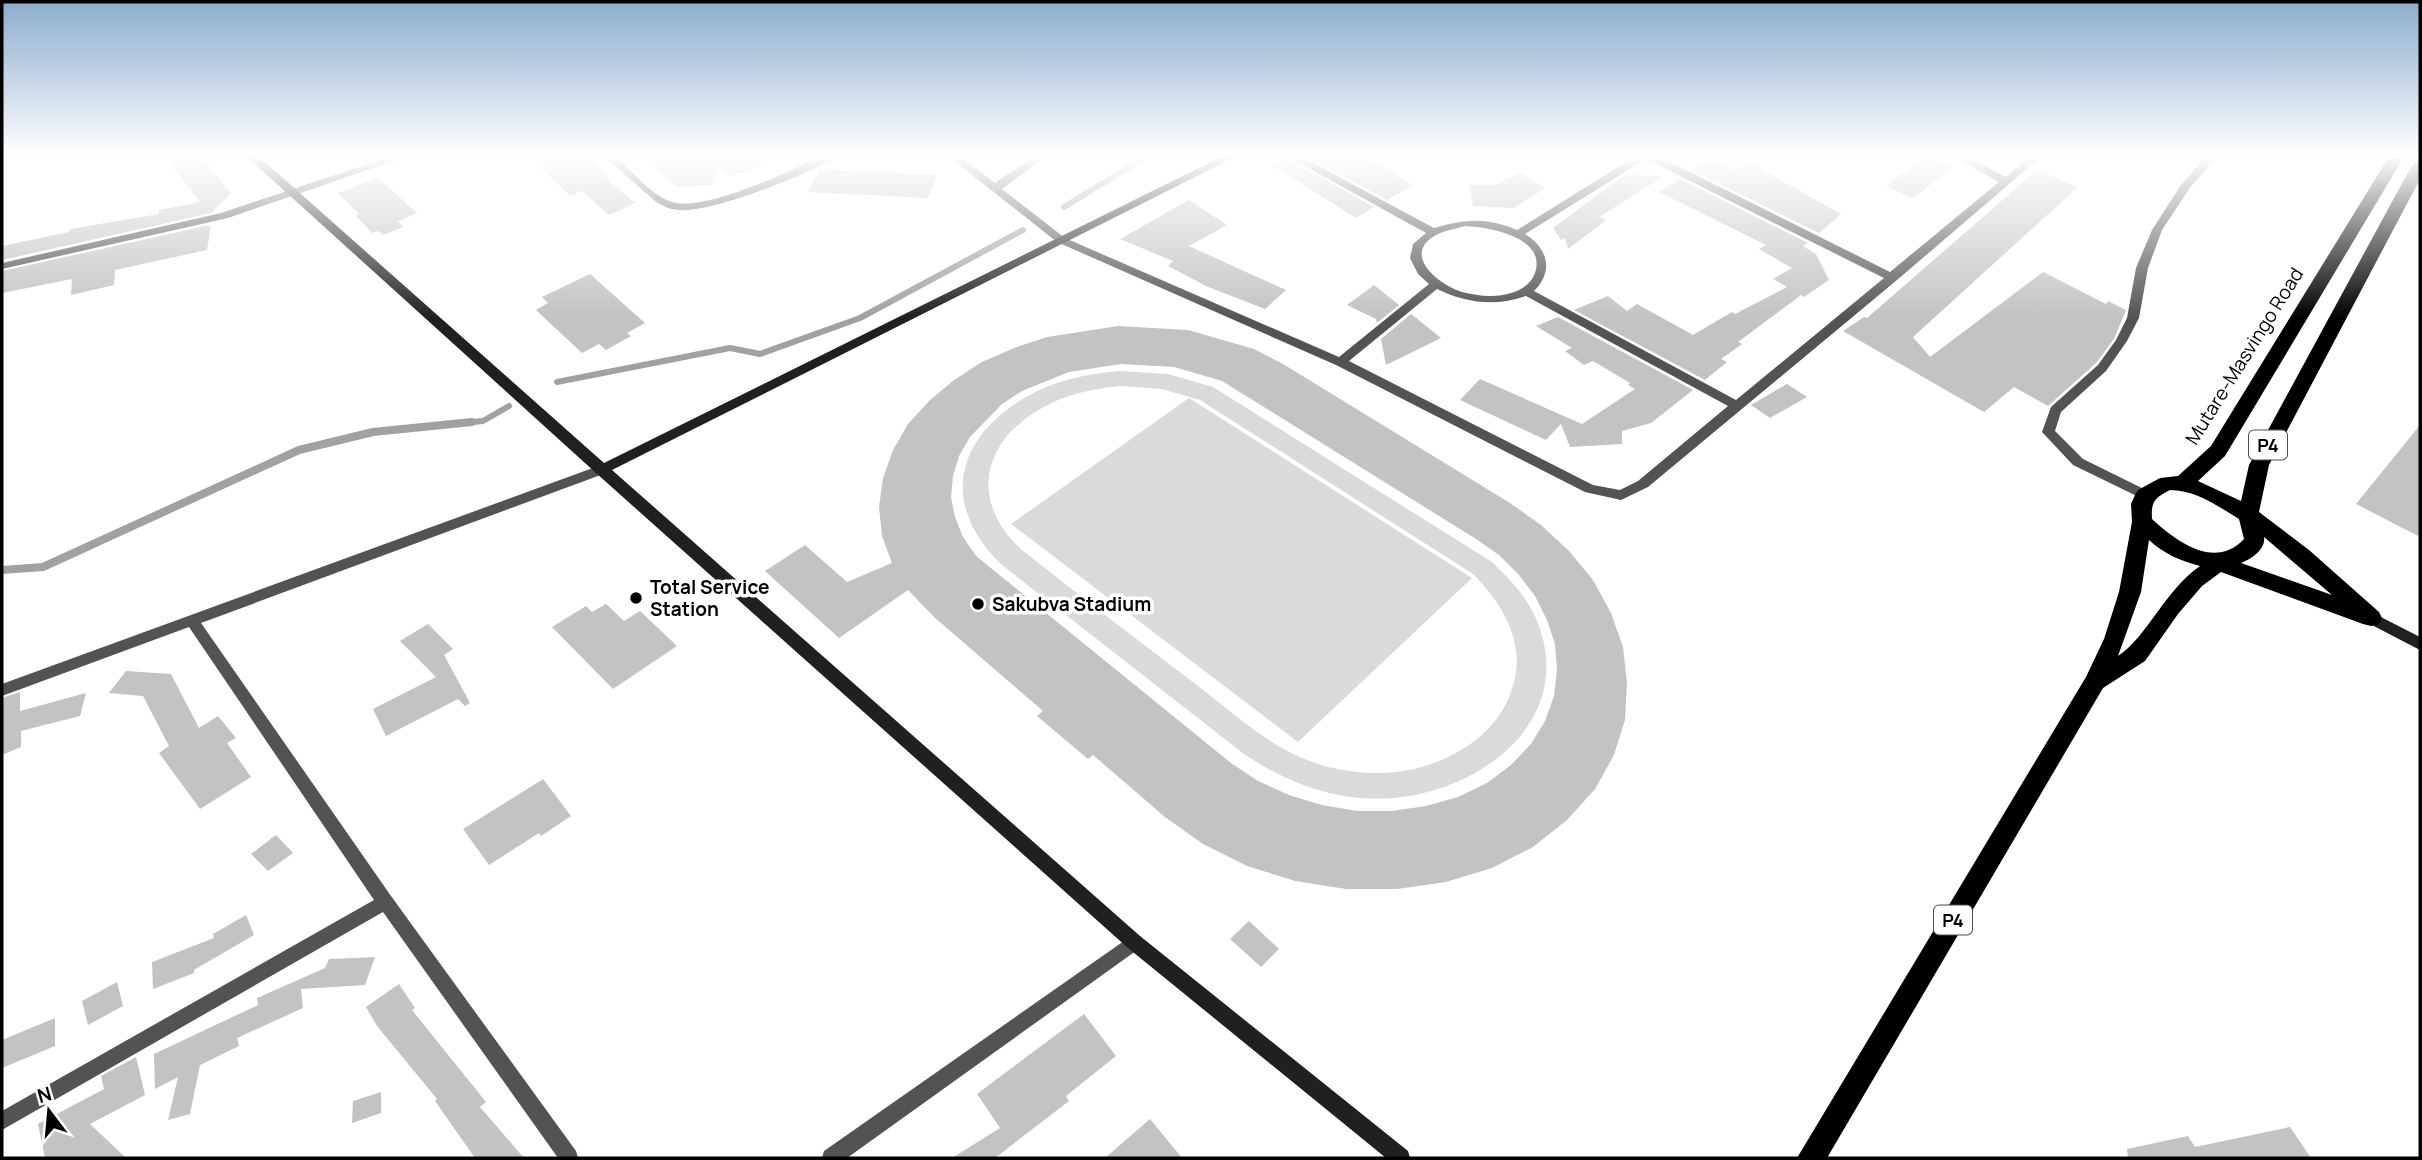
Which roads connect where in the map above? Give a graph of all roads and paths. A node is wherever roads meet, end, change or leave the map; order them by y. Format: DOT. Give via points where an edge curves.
graph roads {
  1 [pos="245,209"];
  2 [pos="311,209"];
  3 [pos="1021,209"];
  4 [pos="1124,209"];
  5 [pos="1390,209"];
  6 [pos="1558,209"];
  7 [pos="1755,209"];
  8 [pos="1973,209"];
  9 [pos="2171,209"];
  10 [pos="2365,209"];
  11 [pos="2396,209"];
  12 [pos="1432,232"];
  13 [pos="1518,234"];
  14 [pos="1062,240"];
  15 [pos="2,266"];
  16 [pos="1893,278"];
  17 [pos="1435,285"];
  18 [pos="1526,291"];
  19 [pos="1340,362"];
  20 [pos="1736,405"];
  21 [pos="601,470"];
  22 [pos="2183,483"];
  23 [pos="2146,495"];
  24 [pos="2248,516"];
  25 [pos="2142,522"];
  26 [pos="2219,563"];
  27 [pos="2371,618"];
  28 [pos="193,622"];
  29 [pos="2420,644"];
  30 [pos="2095,682"];
  31 [pos="2,690"];
  32 [pos="385,902"];
  33 [pos="1135,942"];
  34 [pos="2,1122"];
  35 [pos="569,1158"];
  36 [pos="831,1158"];
  37 [pos="1401,1158"];
  38 [pos="1811,1158"];
  1 -- 15 [label="street"];
  2 -- 21 [label="street"];
  3 -- 14 [label="street"];
  4 -- 14 [label="street"];
  5 -- 12 [label="street"];
  6 -- 13 [label="street"];
  7 -- 16 [label="street"];
  8 -- 16 [label="street"];
  9 -- 23 [label="street" via="2142,268 2133,318 2121,341 2102,368 2055,411 2048,432 2078,463"];
  10 -- 22 [label="highway, Mutare-Masvingo Road / P4" via="2218,451"];
  11 -- 24 [label="highway, P4" via="2280,421 2259,465"];
  12 -- 13 [label="street" via="1474,223"];
  12 -- 17 [label="street" via="1415,251 1423,275"];
  13 -- 18 [label="street" via="1533,244 1543,269"];
  14 -- 19 [label="street"];
  14 -- 21 [label="street"];
  16 -- 20 [label="street"];
  17 -- 18 [label="street" via="1451,294 1481,299"];
  17 -- 19 [label="street"];
  18 -- 20 [label="street"];
  19 -- 20 [label="street" via="1606,494 1621,495 1643,484"];
  21 -- 28 [label="street"];
  21 -- 33 [label="street"];
  22 -- 23 [label="highway, Mutare-Masvingo Road / P4" via="2167,483"];
  22 -- 24 [label="highway" via="2225,499"];
  23 -- 25 [label="highway, P4" via="2141,504"];
  24 -- 26 [label="highway, P4" via="2255,541 2243,554"];
  24 -- 27 [label="highway"];
  25 -- 26 [label="highway" via="2176,550"];
  25 -- 30 [label="highway, P4" via="2130,592"];
  26 -- 27 [label="highway"];
  26 -- 30 [label="highway, P4" via="2195,580 2170,608 2137,655"];
  27 -- 29 [label="street"];
  28 -- 31 [label="street"];
  28 -- 32 [label="street"];
  30 -- 38 [label="highway, P4"];
  32 -- 34 [label="street"];
  32 -- 35 [label="street"];
  33 -- 36 [label="street"];
  33 -- 37 [label="street"];
}
